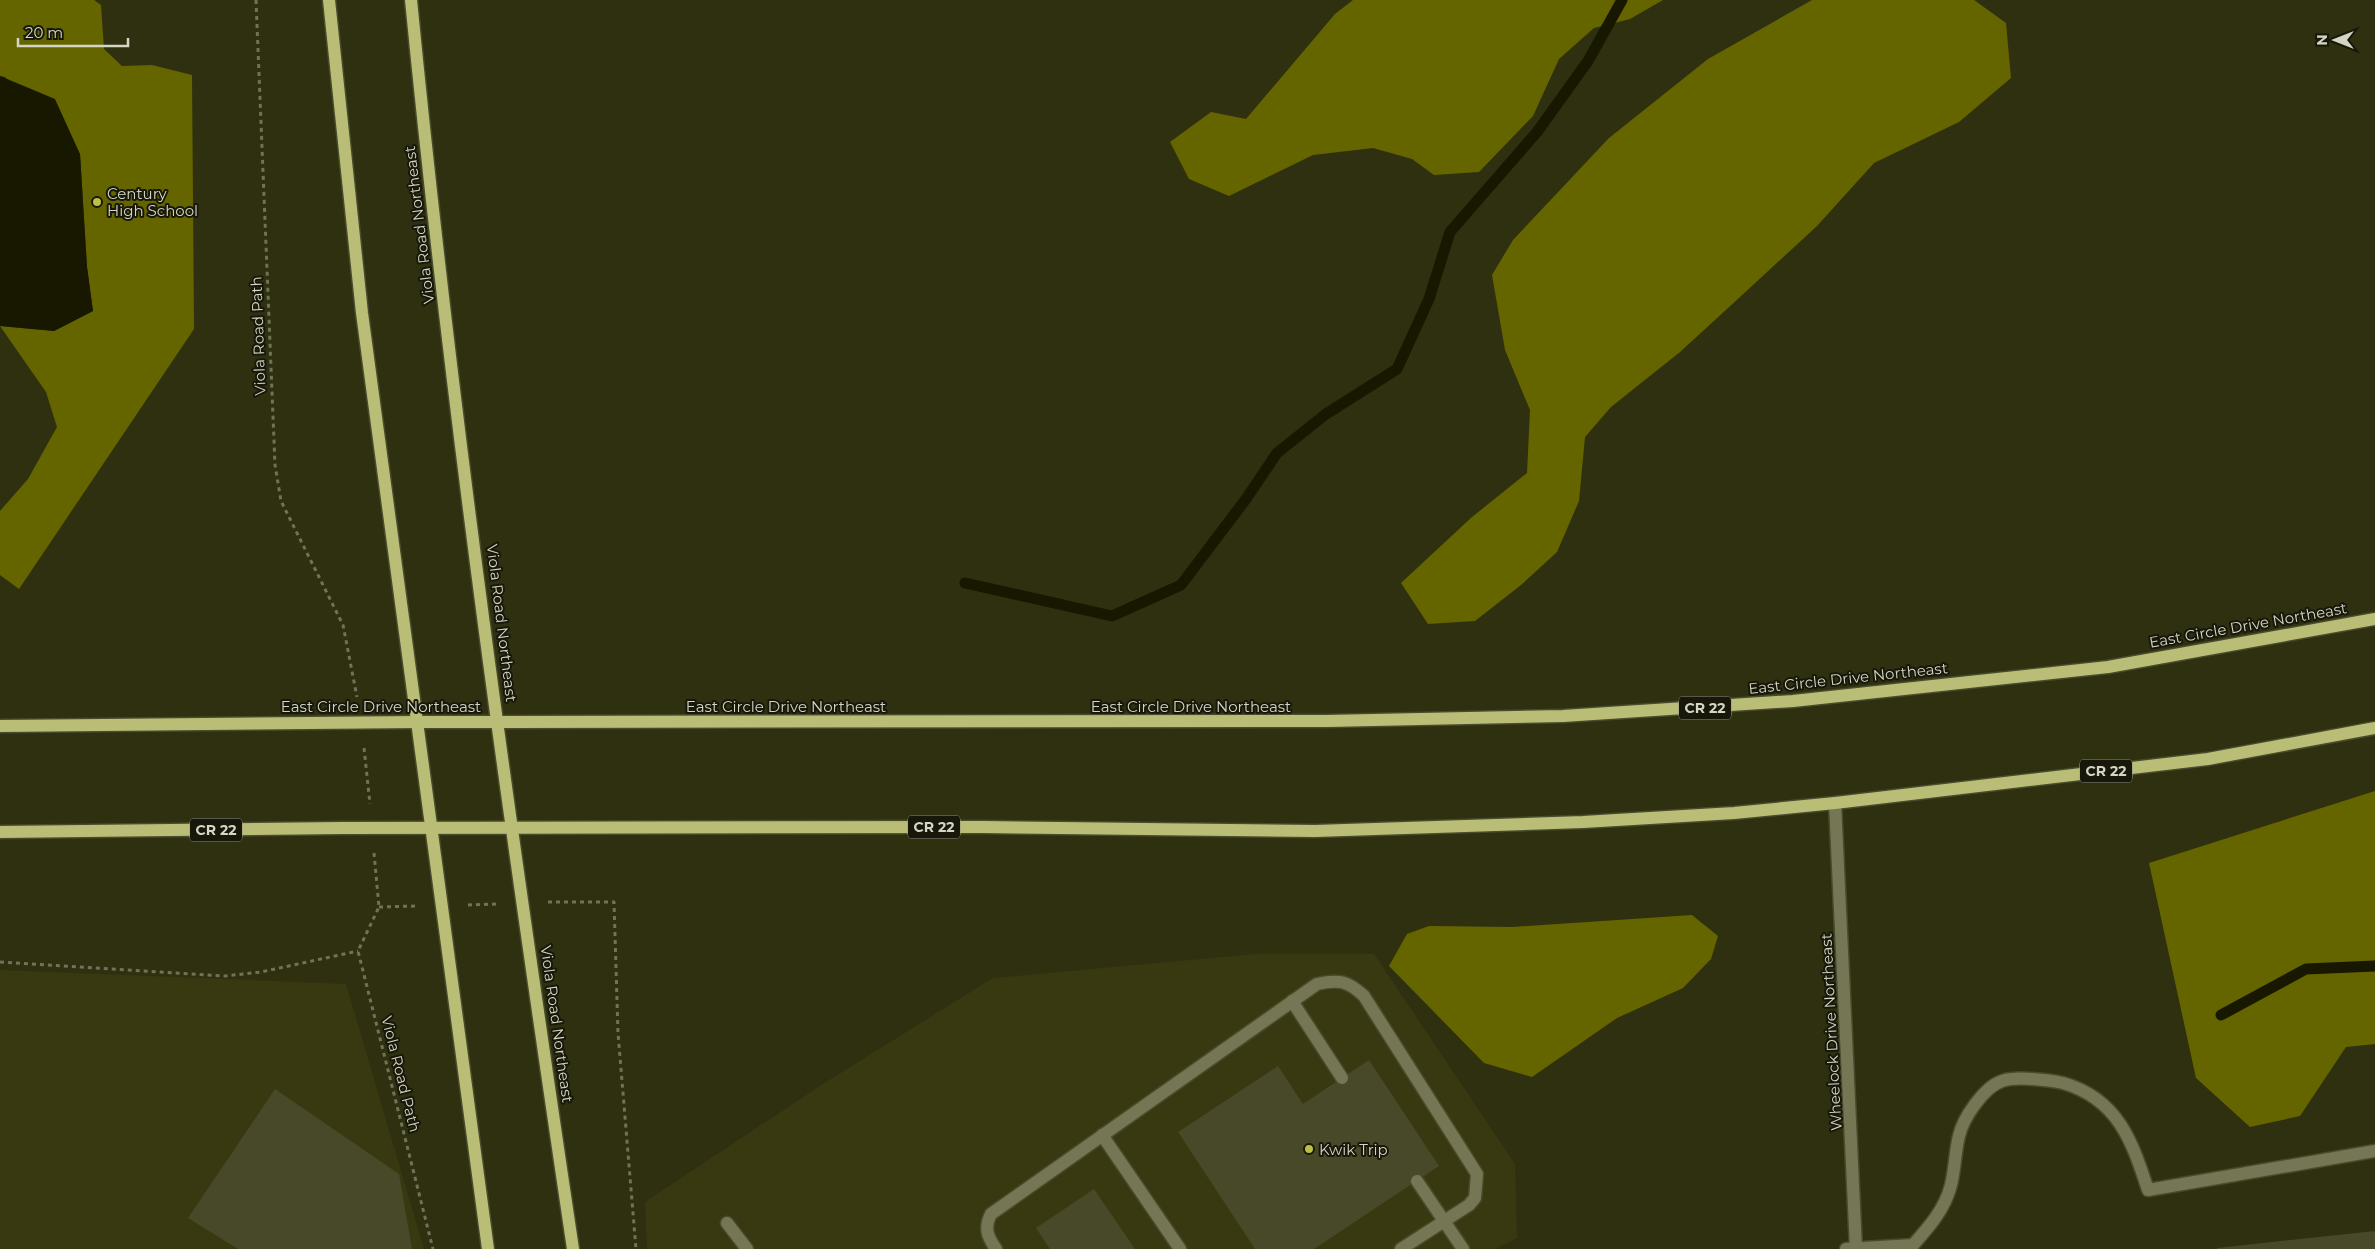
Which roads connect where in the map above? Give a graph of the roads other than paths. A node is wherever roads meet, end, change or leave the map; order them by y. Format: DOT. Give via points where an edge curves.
graph roads {
  1 [pos="329,0"];
  2 [pos="411,0"];
  3 [pos="2375,619"];
  4 [pos="418,722"];
  5 [pos="498,722"];
  6 [pos="0,726"];
  7 [pos="2375,728"];
  8 [pos="1835,803"];
  9 [pos="432,829"];
  10 [pos="512,829"];
  11 [pos="0,832"];
  12 [pos="1292,1001"];
  13 [pos="1342,1078"];
  14 [pos="1102,1135"];
  15 [pos="2375,1151"];
  16 [pos="1417,1181"];
  17 [pos="1444,1222"];
  18 [pos="727,1223"];
  19 [pos="1856,1248"];
  20 [pos="488,1249"];
  21 [pos="573,1249"];
  22 [pos="747,1249"];
  23 [pos="996,1249"];
  24 [pos="1180,1249"];
  25 [pos="1401,1249"];
  26 [pos="1463,1249"];
  27 [pos="1846,1249"];
  1 -- 4 [label="main road" via="362,313"];
  2 -- 5 [label="main road, Viola Road Northeast" via="426,147"];
  3 -- 5 [label="main road, East Circle Drive Northeast / CR 22" via="2108,667 1680,710 1327,721"];
  4 -- 5 [label="main road, East Circle Drive Northeast / CR 22"];
  4 -- 6 [label="main road, East Circle Drive Northeast / CR 22"];
  4 -- 9 [label="main road"];
  5 -- 10 [label="main road, Viola Road Northeast"];
  7 -- 8 [label="main road, CR 22" via="2208,759"];
  8 -- 10 [label="main road, CR 22" via="1687,816 1315,831 984,827"];
  8 -- 19 [label="street, Wheelock Drive Northeast"];
  9 -- 10 [label="main road, CR 22"];
  9 -- 11 [label="main road, CR 22"];
  9 -- 20 [label="main road"];
  10 -- 21 [label="main road, Viola Road Northeast"];
  12 -- 13 [label="street"];
  12 -- 14 [label="street"];
  12 -- 17 [label="street" via="1317,984 1332,980 1352,984 1364,996 1477,1174 1474,1198"];
  14 -- 23 [label="street" via="991,1214 986,1224 988,1237"];
  14 -- 24 [label="street"];
  15 -- 19 [label="street" via="2148,1190 2132,1141 2110,1109 2077,1087 2047,1079 2002,1081 1977,1099 1959,1134 1951,1186 1936,1219 1913,1245"];
  16 -- 17 [label="street"];
  17 -- 25 [label="street"];
  17 -- 26 [label="street"];
  18 -- 22 [label="street"];
  19 -- 27 [label="street"];
}
